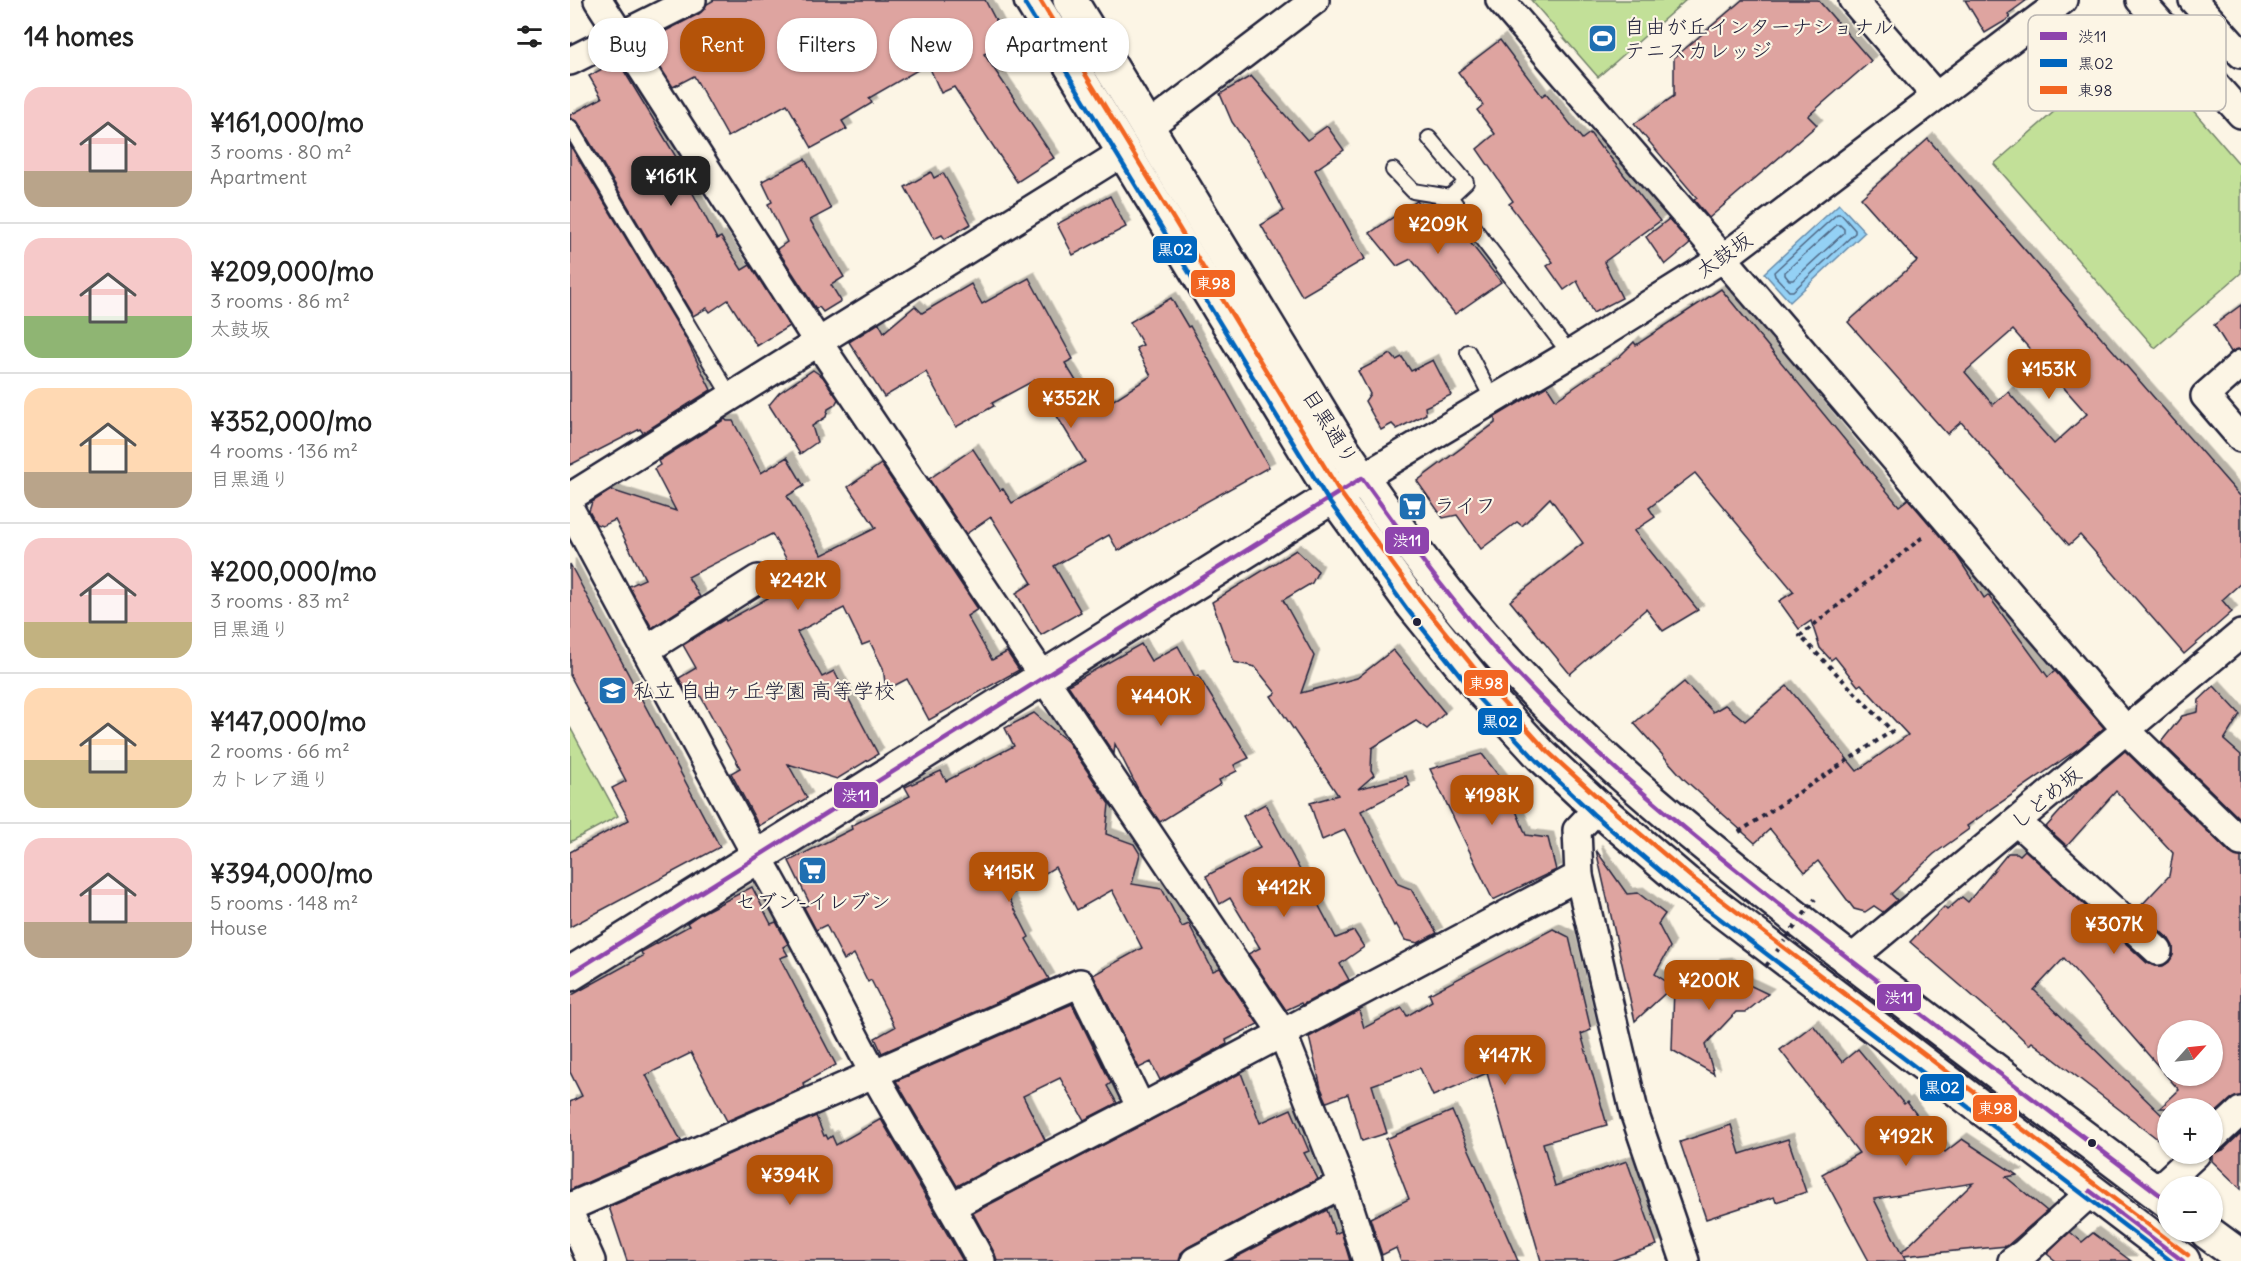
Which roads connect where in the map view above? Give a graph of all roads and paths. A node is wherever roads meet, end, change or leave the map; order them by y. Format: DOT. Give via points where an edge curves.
graph roads {
  1 [pos="598,0"];
  2 [pos="692,0"];
  3 [pos="1031,0"];
  4 [pos="1070,0"];
  5 [pos="1315,0"];
  6 [pos="1500,0"];
  7 [pos="1853,0"];
  8 [pos="2063,0"];
  9 [pos="2140,0"];
  10 [pos="2193,0"];
  11 [pos="2043,15"];
  12 [pos="2153,15"];
  13 [pos="2206,15"];
  14 [pos="610,18"];
  15 [pos="656,18"];
  16 [pos="2028,26"];
  17 [pos="2226,37"];
  18 [pos="588,52"];
  19 [pos="2241,54"];
  20 [pos="570,61"];
  21 [pos="644,72"];
  22 [pos="1936,96"];
  23 [pos="2226,97"];
  24 [pos="2241,114"];
  25 [pos="570,127"];
  26 [pos="1148,127"];
  27 [pos="1428,138"];
  28 [pos="1125,151"];
  29 [pos="1393,170"];
  30 [pos="1450,196"];
  31 [pos="1724,258"];
  32 [pos="819,342"];
  33 [pos="1468,352"];
  34 [pos="1570,354"];
  35 [pos="2241,364"];
  36 [pos="731,397"];
  37 [pos="1493,400"];
  38 [pos="2241,438"];
  39 [pos="1362,477"];
  40 [pos="1334,496"];
  41 [pos="570,497"];
  42 [pos="570,509"];
  43 [pos="1946,519"];
  44 [pos="758,579"];
  45 [pos="2241,634"];
  46 [pos="646,650"];
  47 [pos="1044,678"];
  48 [pos="2127,731"];
  49 [pos="1598,808"];
  50 [pos="2017,822"];
  51 [pos="2241,842"];
  52 [pos="1711,850"];
  53 [pos="758,857"];
  54 [pos="1579,876"];
  55 [pos="1815,900"];
  56 [pos="2158,951"];
  57 [pos="1850,960"];
  58 [pos="1766,966"];
  59 [pos="570,974"];
  60 [pos="1282,1032"];
  61 [pos="873,1072"];
  62 [pos="1141,1108"];
  63 [pos="2241,1111"];
  64 [pos="2223,1128"];
  65 [pos="2188,1164"];
  66 [pos="2179,1176"];
  67 [pos="1342,1184"];
  68 [pos="2091,1192"];
  69 [pos="2157,1193"];
  70 [pos="952,1206"];
  71 [pos="570,1207"];
  72 [pos="570,1214"];
  73 [pos="2221,1242"];
  74 [pos="2241,1257"];
  75 [pos="1681,1260"];
  76 [pos="591,1261"];
  77 [pos="981,1261"];
  78 [pos="1195,1261"];
  79 [pos="1367,1261"];
  80 [pos="2012,1261"];
  81 [pos="2183,1261"];
  1 -- 14 [label="street"];
  2 -- 15 [label="street"];
  3 -- 28 [label="main road, 目黒通り"];
  4 -- 26 [label="main road, 目黒通り"];
  5 -- 26 [label="street"];
  6 -- 31 [label="street"];
  7 -- 22 [label="street"];
  8 -- 11 [label="street, 太鼓坂"];
  9 -- 12 [label="street"];
  10 -- 13 [label="street"];
  16 -- 22 [label="street, 太鼓坂"];
  17 -- 19 [label="street"];
  18 -- 20 [label="street"];
  21 -- 32 [label="street"];
  22 -- 31 [label="street, 太鼓坂"];
  23 -- 24 [label="street"];
  25 -- 36 [label="lane"];
  26 -- 39 [label="main road, 目黒通り"];
  27 -- 30 [label="lane" via="1466,182"];
  28 -- 32 [label="street"];
  28 -- 40 [label="main road, 目黒通り"];
  29 -- 30 [label="lane" via="1413,191"];
  30 -- 34 [label="lane"];
  31 -- 34 [label="street, 太鼓坂"];
  31 -- 43 [label="street"];
  32 -- 36 [label="street"];
  32 -- 47 [label="street"];
  33 -- 37 [label="lane"];
  34 -- 37 [label="street, 太鼓坂"];
  35 -- 38 [label="street" via="2205,396"];
  36 -- 41 [label="street"];
  37 -- 39 [label="street, 太鼓坂"];
  39 -- 40 [label="main road"];
  39 -- 52 [label="main road, 目黒通り" via="1442,585 1514,670 1611,764"];
  40 -- 47 [label="main road"];
  40 -- 49 [label="main road, 目黒通り" via="1413,605 1486,695 1541,755"];
  42 -- 46 [label="street"];
  43 -- 48 [label="street"];
  43 -- 52 [label="path" via="1800,636 1892,731"];
  44 -- 46 [label="street"];
  45 -- 48 [label="street, しどめ坂"];
  46 -- 53 [label="street"];
  47 -- 53 [label="main road"];
  47 -- 60 [label="street"];
  48 -- 50 [label="street, しどめ坂"];
  48 -- 51 [label="street"];
  49 -- 54 [label="street" via="1577,830"];
  49 -- 68 [label="main road, 目黒通り" via="1686,883"];
  50 -- 56 [label="street"];
  50 -- 57 [label="street, しどめ坂"];
  52 -- 57 [label="main road, 目黒通り"];
  53 -- 59 [label="main road"];
  53 -- 61 [label="street"];
  54 -- 60 [label="street"];
  54 -- 75 [label="street" via="1635,1115"];
  55 -- 58 [label="path, bridge"];
  57 -- 69 [label="main road, 目黒通り"];
  60 -- 62 [label="street"];
  60 -- 67 [label="street"];
  61 -- 62 [label="street" via="1080,983"];
  61 -- 70 [label="street"];
  61 -- 71 [label="street"];
  62 -- 70 [label="street"];
  63 -- 64 [label="street"];
  65 -- 66 [label="street"];
  67 -- 78 [label="street"];
  67 -- 79 [label="street"];
  68 -- 80 [label="street"];
  68 -- 81 [label="main road, 目黒通り"];
  70 -- 77 [label="street"];
  72 -- 76 [label="street"];
  73 -- 74 [label="main road"];
}
